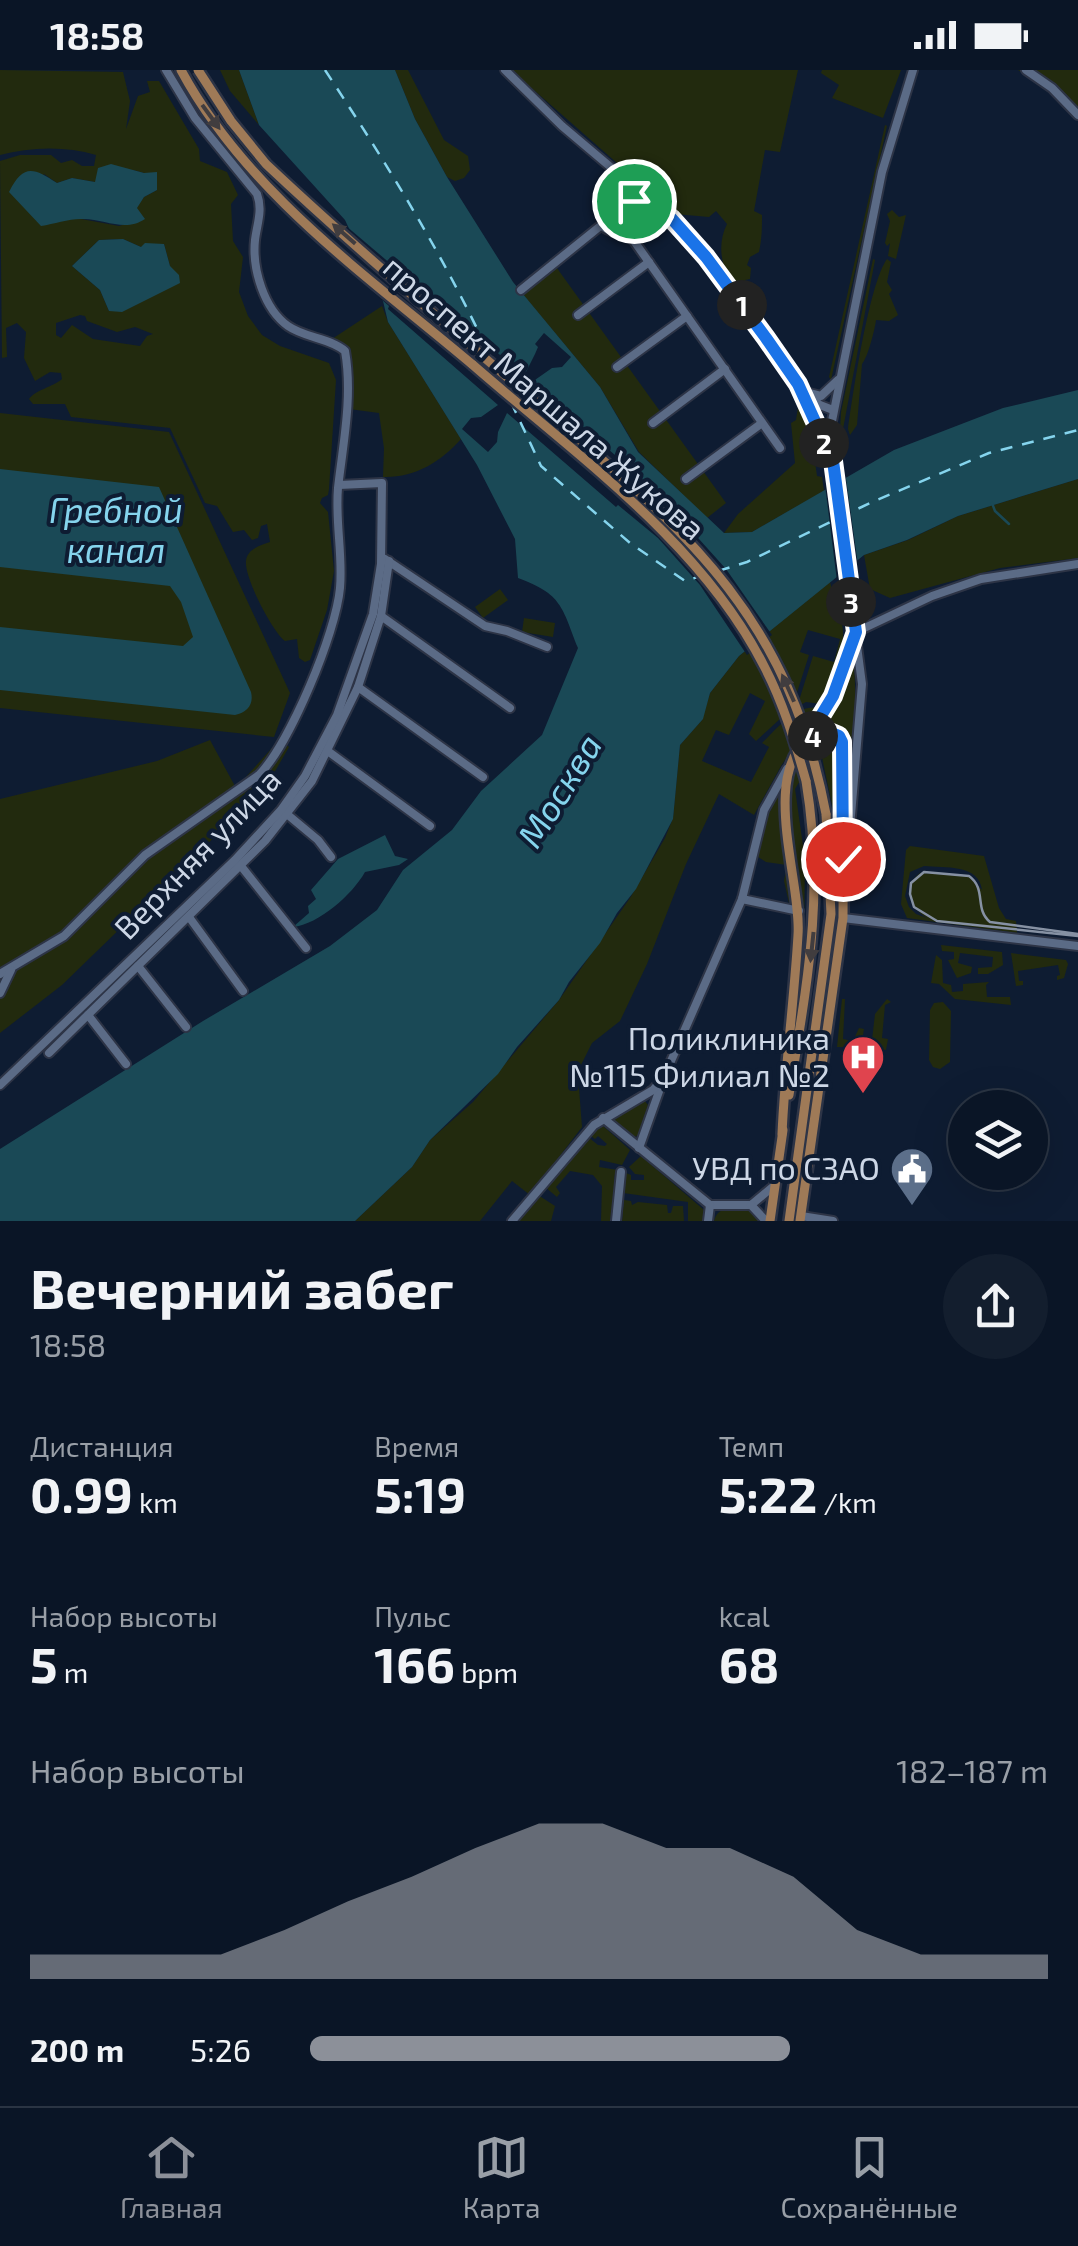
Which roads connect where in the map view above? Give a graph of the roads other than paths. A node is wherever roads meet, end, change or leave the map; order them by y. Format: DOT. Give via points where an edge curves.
graph roads {
  1 [pos="166,70"];
  2 [pos="181,70"];
  3 [pos="198,70"];
  4 [pos="505,70"];
  5 [pos="1026,70"];
  6 [pos="913,71"];
  7 [pos="1078,115"];
  8 [pos="640,194"];
  9 [pos="602,226"];
  10 [pos="648,262"];
  11 [pos="521,290"];
  12 [pos="578,315"];
  13 [pos="687,316"];
  14 [pos="616,367"];
  15 [pos="724,369"];
  16 [pos="840,376"];
  17 [pos="806,394"];
  18 [pos="833,414"];
  19 [pos="653,423"];
  20 [pos="762,423"];
  21 [pos="780,448"];
  22 [pos="833,463"];
  23 [pos="686,479"];
  24 [pos="339,485"];
  25 [pos="385,559"];
  26 [pos="1078,564"];
  27 [pos="381,616"];
  28 [pos="856,632"];
  29 [pos="548,647"];
  30 [pos="358,687"];
  31 [pos="510,708"];
  32 [pos="805,742"];
  33 [pos="329,752"];
  34 [pos="793,762"];
  35 [pos="483,777"];
  36 [pos="288,815"];
  37 [pos="430,826"];
  38 [pos="331,858"];
  39 [pos="240,866"];
  40 [pos="844,892"];
  41 [pos="742,899"];
  42 [pos="799,912"];
  43 [pos="189,917"];
  44 [pos="843,918"];
  45 [pos="1078,946"];
  46 [pos="306,948"];
  47 [pos="138,966"];
  48 [pos="12,968"];
  49 [pos="0,974"];
  50 [pos="243,991"];
  51 [pos="0,993"];
  52 [pos="88,1015"];
  53 [pos="186,1027"];
  54 [pos="50,1053"];
  55 [pos="126,1064"];
  56 [pos="666,1074"];
  57 [pos="0,1084"];
  58 [pos="650,1091"];
  59 [pos="655,1104"];
  60 [pos="603,1118"];
  61 [pos="782,1134"];
  62 [pos="638,1148"];
  63 [pos="621,1172"];
  64 [pos="775,1185"];
  65 [pos="710,1205"];
  66 [pos="750,1205"];
  67 [pos="801,1219"];
  68 [pos="512,1221"];
  69 [pos="616,1221"];
  70 [pos="708,1221"];
  71 [pos="768,1221"];
  72 [pos="788,1221"];
  73 [pos="833,1221"];
  1 -- 24 [label="street" via="257,194 256,268 276,314 293,330 346,351"];
  2 -- 61 [label="main road, проспект Маршала Жукова, one-way, bridge" via="232,146 306,223 687,555 764,665 806,781 816,856 815,914"];
  72 -- 3 [label="main road, проспект Маршала Жукова, one-way, bridge" via="831,914 826,814 791,693 756,625 700,550 278,175 247,143"];
  4 -- 8 [label="street"];
  5 -- 7 [label="street"];
  6 -- 16 [label="street" via="882,172"];
  8 -- 9 [label="street"];
  8 -- 17 [label="street" via="706,257"];
  9 -- 10 [label="street" via="629,236"];
  9 -- 11 [label="street"];
  10 -- 12 [label="street"];
  10 -- 13 [label="street"];
  13 -- 14 [label="street"];
  13 -- 15 [label="street"];
  15 -- 19 [label="street"];
  15 -- 20 [label="street"];
  16 -- 17 [label="street" via="826,394"];
  16 -- 18 [label="street"];
  17 -- 18 [label="street"];
  17 -- 22 [label="street"];
  18 -- 22 [label="street"];
  20 -- 21 [label="street"];
  20 -- 23 [label="street"];
  22 -- 28 [label="street"];
  24 -- 25 [label="street" via="382,483"];
  24 -- 48 [label="street" via="340,584 332,624 270,763 146,856 64,936"];
  25 -- 27 [label="street"];
  25 -- 29 [label="street" via="485,626"];
  25 -- 57 [label="street, Верхняя улица" via="350,682 322,748 289,798 234,860"];
  26 -- 28 [label="street" via="981,578"];
  27 -- 30 [label="street"];
  27 -- 31 [label="street"];
  28 -- 32 [label="street" via="833,696"];
  28 -- 40 [label="street" via="861,713"];
  30 -- 33 [label="street"];
  30 -- 35 [label="street"];
  32 -- 34 [label="main road"];
  32 -- 40 [label="main road" via="827,731 844,748"];
  33 -- 36 [label="street"];
  33 -- 37 [label="street"];
  34 -- 41 [label="street" via="767,802"];
  34 -- 42 [label="main road" via="784,818"];
  36 -- 38 [label="street"];
  36 -- 39 [label="street"];
  39 -- 43 [label="street"];
  39 -- 46 [label="street"];
  40 -- 44 [label="main road"];
  41 -- 42 [label="street"];
  41 -- 56 [label="street"];
  42 -- 61 [label="main road"];
  43 -- 47 [label="street"];
  43 -- 50 [label="street"];
  44 -- 45 [label="street"];
  44 -- 67 [label="main road"];
  47 -- 52 [label="street"];
  47 -- 53 [label="street"];
  48 -- 49 [label="street"];
  48 -- 51 [label="street"];
  52 -- 54 [label="street"];
  52 -- 55 [label="street"];
  56 -- 58 [label="street"];
  56 -- 59 [label="street"];
  58 -- 59 [label="street"];
  58 -- 60 [label="street"];
  59 -- 62 [label="street"];
  60 -- 62 [label="street"];
  60 -- 68 [label="street"];
  61 -- 64 [label="main road, проспект Маршала Жукова"];
  62 -- 65 [label="street"];
  63 -- 69 [label="street"];
  64 -- 66 [label="street"];
  64 -- 71 [label="main road, проспект Маршала Жукова"];
  65 -- 66 [label="street"];
  65 -- 70 [label="street"];
  66 -- 71 [label="street"];
  67 -- 73 [label="street"];
}
